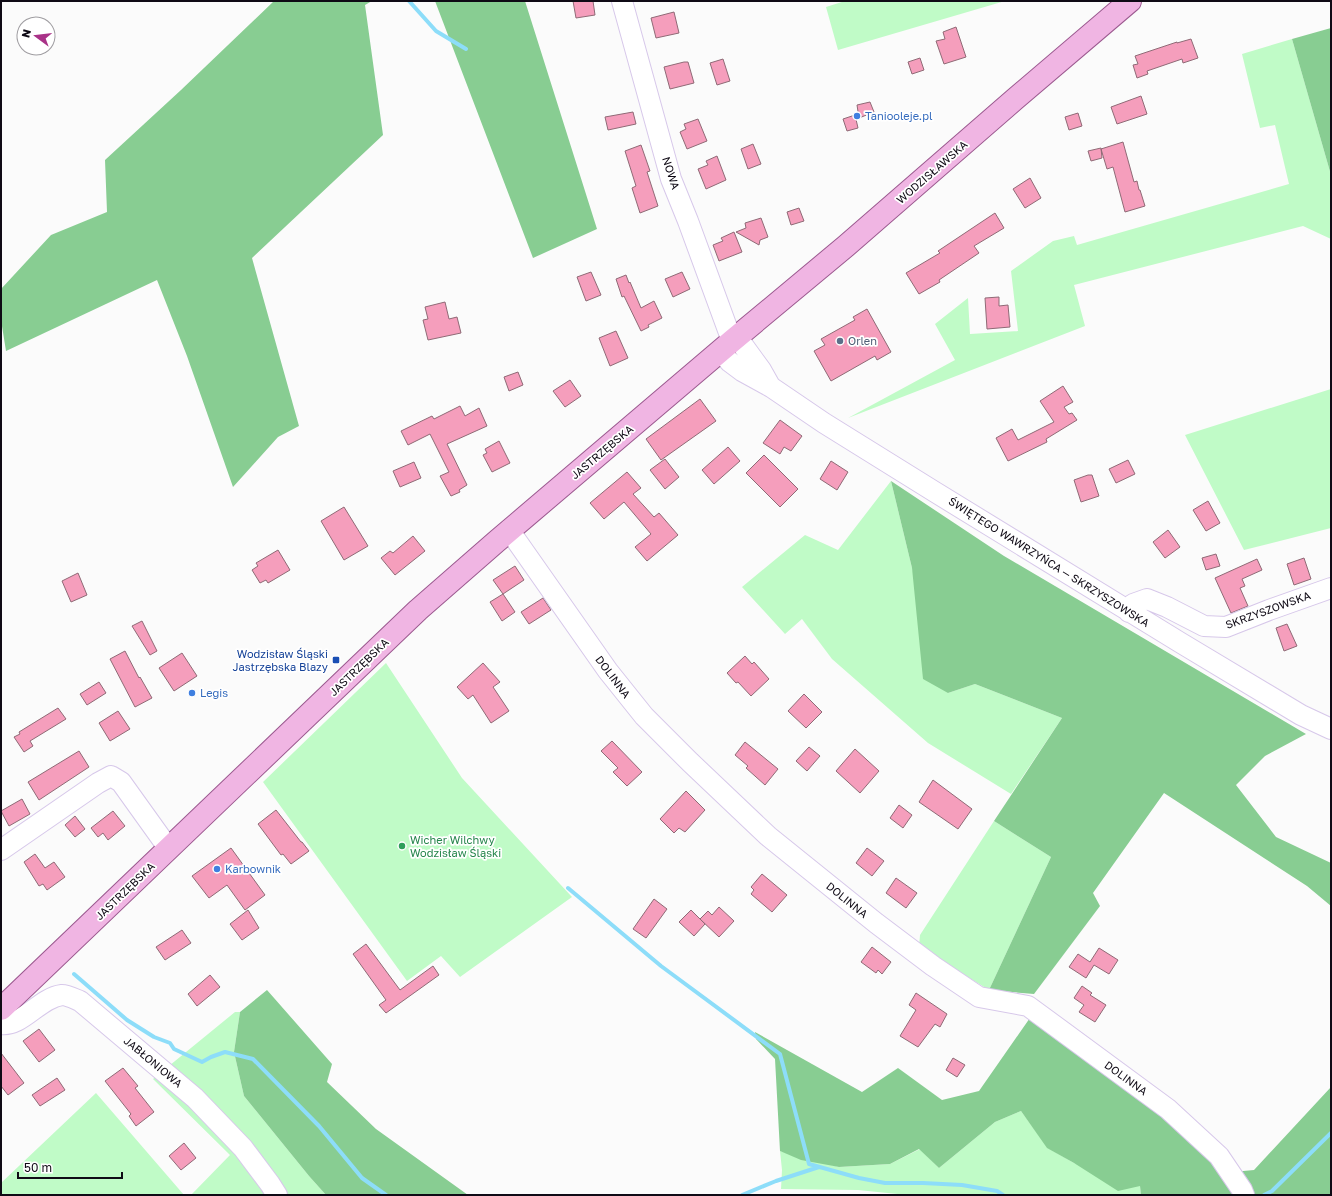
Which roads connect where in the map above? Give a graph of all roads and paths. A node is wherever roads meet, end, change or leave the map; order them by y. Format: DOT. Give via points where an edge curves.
graph roads {
  1 [pos="622,1"];
  2 [pos="1130,1"];
  3 [pos="730,343"];
  4 [pos="771,387"];
  5 [pos="509,530"];
  6 [pos="1331,588"];
  7 [pos="1129,612"];
  8 [pos="1331,729"];
  9 [pos="169,849"];
  10 [pos="1,850"];
  11 [pos="1,1009"];
  12 [pos="1,1024"];
  13 [pos="277,1195"];
  14 [pos="1244,1195"];
  1 -- 3 [label="street, NOWA" via="671,179"];
  2 -- 3 [label="main road, WODZISŁAWSKA"];
  3 -- 4 [label="street, NOWA" via="760,370"];
  3 -- 5 [label="main road, JASTRZĘBSKA"];
  4 -- 7 [label="street, ŚWIĘTEGO WAWRZYŃCA — SKRZYSZOWSKA" via="824,423"];
  5 -- 9 [label="main road, JASTRZĘBSKA" via="383,643"];
  5 -- 14 [label="street, DOLINNA" via="608,671 644,716 768,836 876,923 979,998 1028,1006 1168,1109 1219,1156"];
  6 -- 7 [label="street, SKRZYSZOWSKA" via="1226,627 1204,626 1147,599 1133,604"];
  7 -- 8 [label="street, ŚWIĘTEGO WAWRZYŃCA — SKRZYSZOWSKA" via="1301,715"];
  9 -- 10 [label="street" via="121,782 111,776"];
  9 -- 11 [label="main road, JASTRZĘBSKA"];
  12 -- 13 [label="street, JABŁONIOWA" via="6,1025 21,1019 46,1000 63,995 80,1000 195,1098 243,1148"];
}
